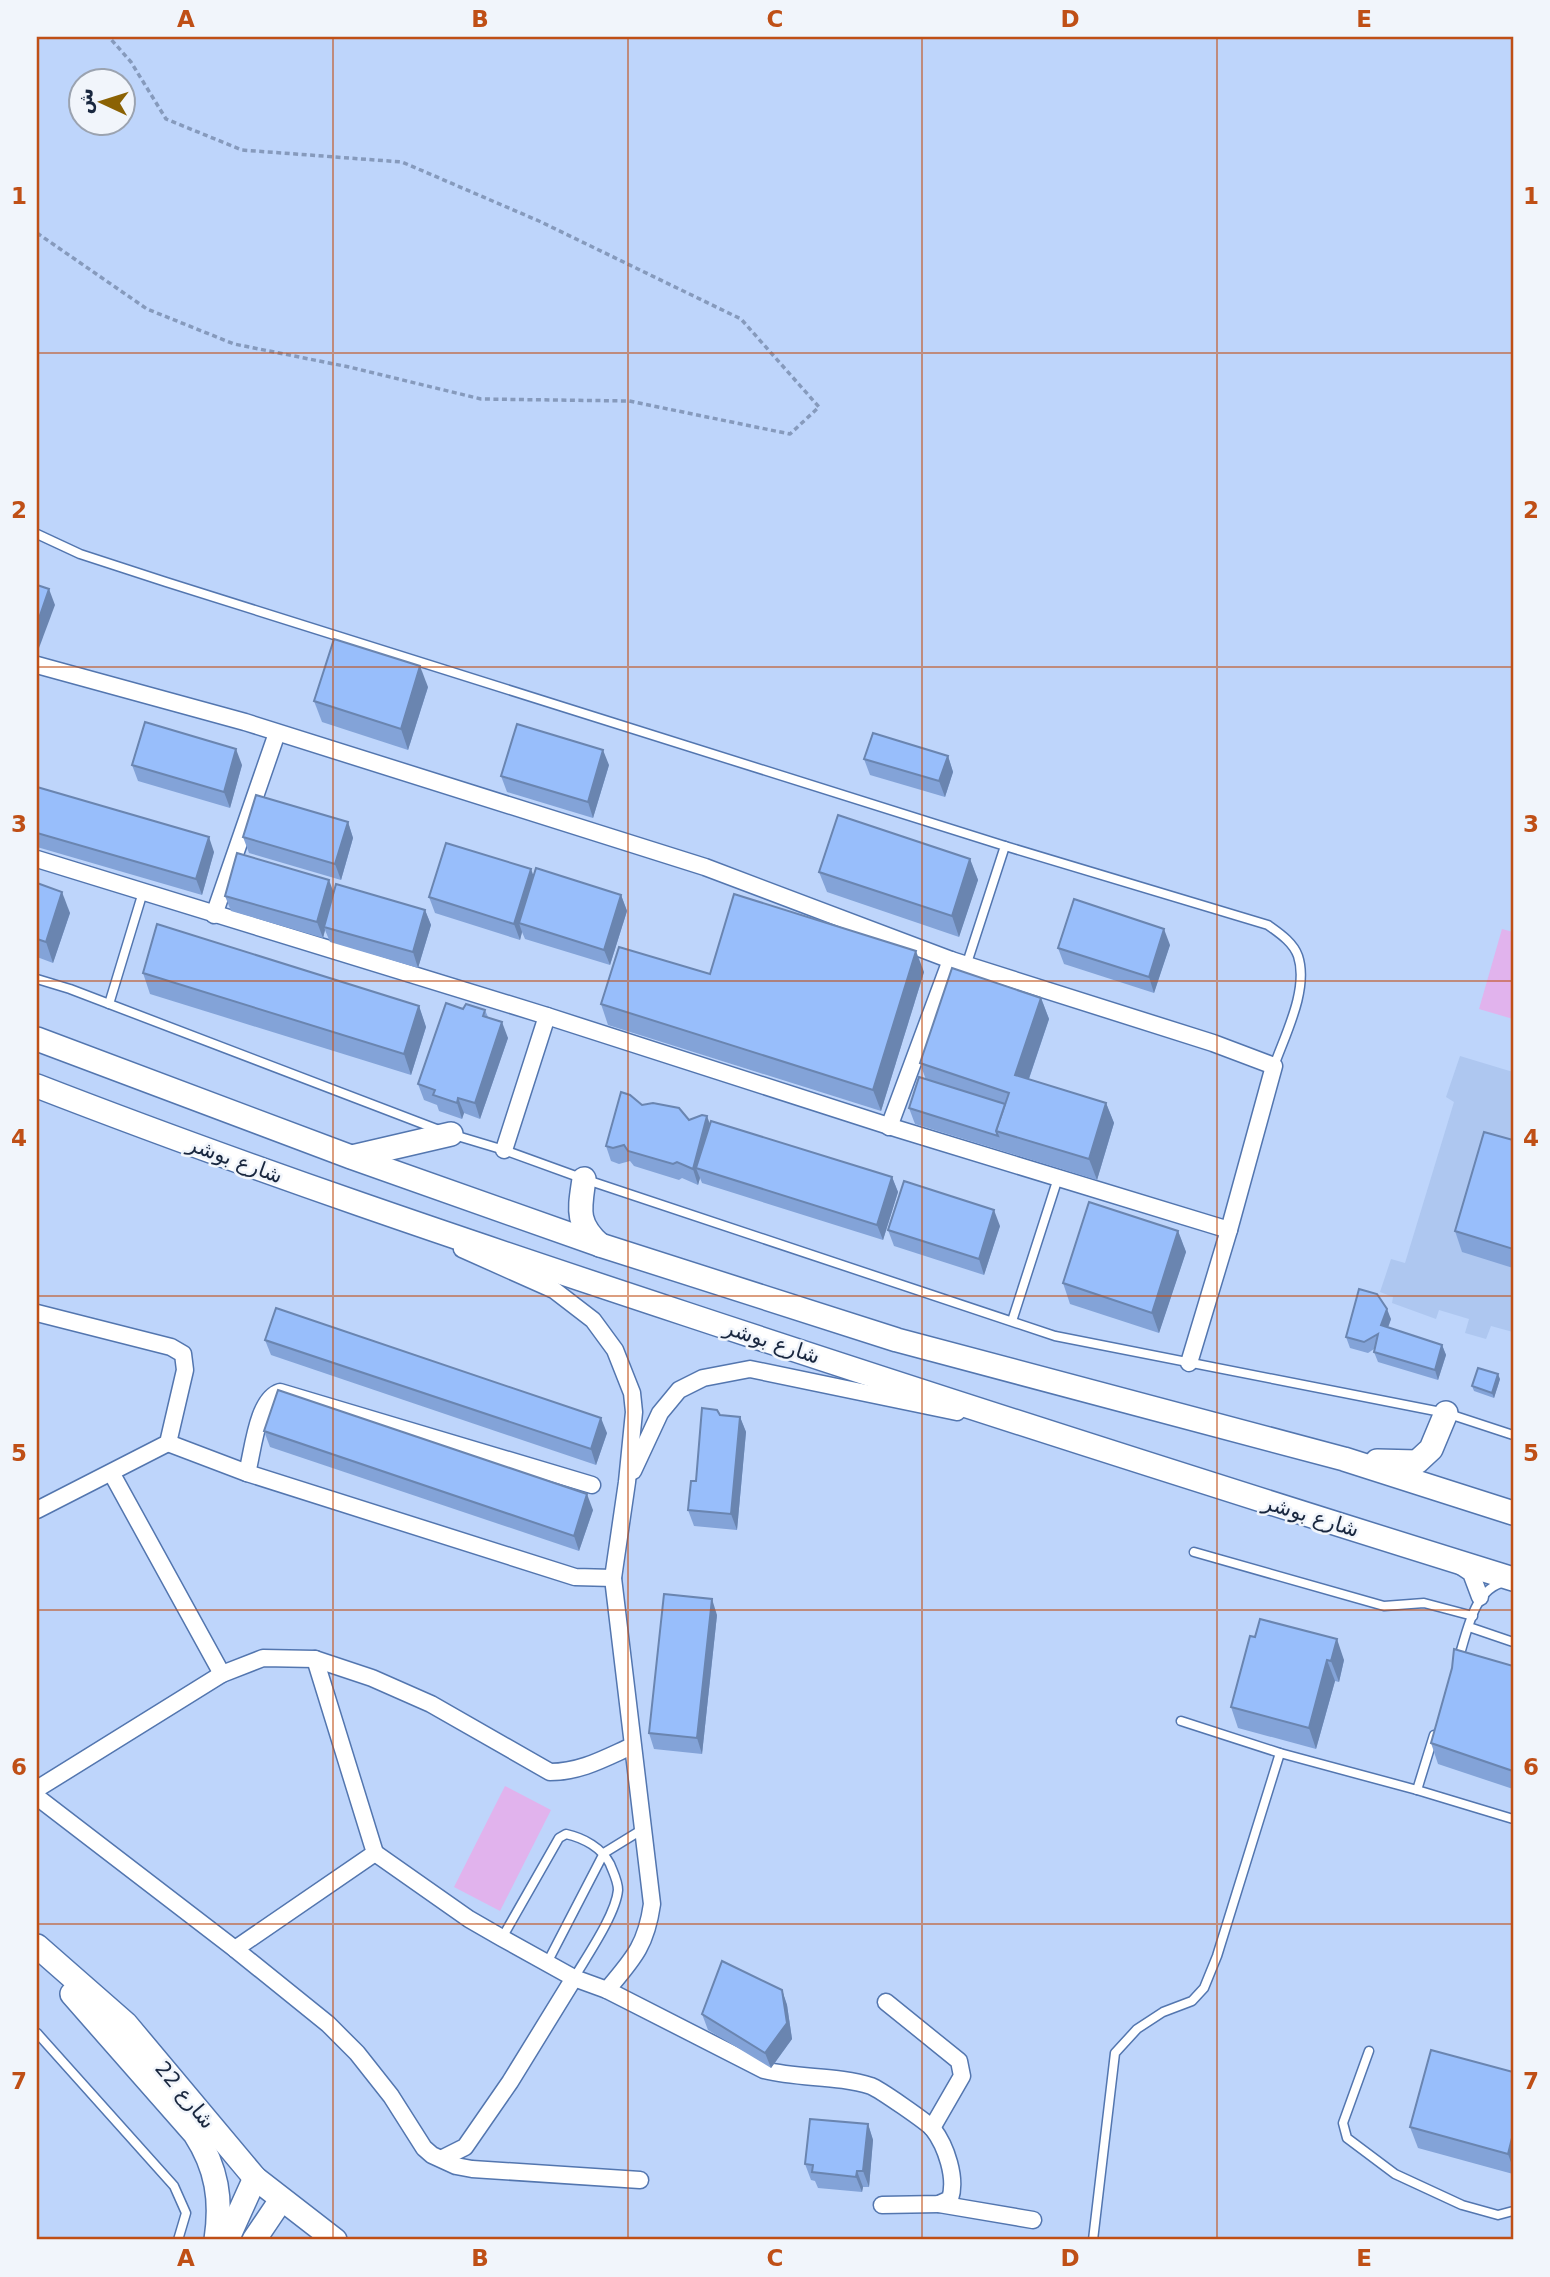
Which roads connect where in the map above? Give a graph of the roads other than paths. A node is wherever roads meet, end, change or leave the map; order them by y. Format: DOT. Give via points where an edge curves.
graph roads {
  1 [pos="37,534"];
  2 [pos="37,666"];
  3 [pos="276,733"];
  4 [pos="1005,846"];
  5 [pos="37,859"];
  6 [pos="143,892"];
  7 [pos="214,915"];
  8 [pos="959,961"];
  9 [pos="37,979"];
  10 [pos="109,1004"];
  11 [pos="547,1016"];
  12 [pos="37,1039"];
  13 [pos="1274,1066"];
  14 [pos="37,1086"];
  15 [pos="37,1098"];
  16 [pos="889,1126"];
  17 [pos="147,1129"];
  18 [pos="451,1135"];
  19 [pos="504,1150"];
  20 [pos="351,1157"];
  21 [pos="1058,1178"];
  22 [pos="584,1179"];
  23 [pos="386,1215"];
  24 [pos="1229,1230"];
  25 [pos="600,1245"];
  26 [pos="37,1313"];
  27 [pos="1012,1321"];
  28 [pos="1189,1363"];
  29 [pos="1446,1413"];
  30 [pos="1033,1429"];
  31 [pos="1513,1435"];
  32 [pos="168,1443"];
  33 [pos="1344,1459"];
  34 [pos="247,1473"];
  35 [pos="112,1474"];
  36 [pos="627,1482"];
  37 [pos="592,1485"];
  38 [pos="37,1510"];
  39 [pos="1513,1513"];
  40 [pos="1194,1552"];
  41 [pos="1448,1559"];
  42 [pos="613,1578"];
  43 [pos="1513,1580"];
  44 [pos="1480,1597"];
  45 [pos="1473,1616"];
  46 [pos="1469,1627"];
  47 [pos="1513,1642"];
  48 [pos="315,1659"];
  49 [pos="1457,1663"];
  50 [pos="222,1674"];
  51 [pos="1181,1721"];
  52 [pos="1437,1727"];
  53 [pos="632,1746"];
  54 [pos="1280,1753"];
  55 [pos="37,1789"];
  56 [pos="1417,1790"];
  57 [pos="37,1797"];
  58 [pos="1513,1819"];
  59 [pos="643,1829"];
  60 [pos="375,1853"];
  61 [pos="604,1853"];
  62 [pos="502,1938"];
  63 [pos="37,1947"];
  64 [pos="235,1949"];
  65 [pos="37,1955"];
  66 [pos="547,1963"];
  67 [pos="575,1978"];
  68 [pos="607,1990"];
  69 [pos="886,2002"];
  70 [pos="37,2033"];
  71 [pos="1369,2051"];
  72 [pos="932,2128"];
  73 [pos="443,2158"];
  74 [pos="256,2178"];
  75 [pos="640,2180"];
  76 [pos="281,2200"];
  77 [pos="939,2204"];
  78 [pos="882,2205"];
  79 [pos="1513,2211"];
  80 [pos="1033,2220"];
  81 [pos="178,2240"];
  82 [pos="216,2240"];
  83 [pos="227,2240"];
  84 [pos="254,2240"];
  85 [pos="335,2240"];
  86 [pos="1093,2240"];
  1 -- 4 [label="lane" via="80,554 166,582"];
  2 -- 3 [label="street"];
  3 -- 7 [label="street"];
  3 -- 8 [label="street" via="705,867"];
  4 -- 8 [label="lane"];
  4 -- 13 [label="lane" via="1268,925 1286,937 1298,956 1300,981 1297,1004"];
  5 -- 6 [label="street"];
  6 -- 7 [label="street"];
  6 -- 10 [label="lane"];
  7 -- 11 [label="street"];
  8 -- 13 [label="street"];
  8 -- 16 [label="street"];
  9 -- 10 [label="lane"];
  10 -- 18 [label="lane"];
  11 -- 16 [label="street"];
  11 -- 19 [label="street"];
  12 -- 20 [label="main road, شارع بوشر"];
  13 -- 24 [label="street"];
  14 -- 17 [label="main road, شارع بوشر"];
  15 -- 17 [label="main road"];
  16 -- 21 [label="street"];
  17 -- 23 [label="main road, شارع بوشر"];
  18 -- 19 [label="lane"];
  18 -- 20 [label="main road"];
  19 -- 22 [label="lane"];
  20 -- 25 [label="main road, شارع بوشر"];
  21 -- 24 [label="street"];
  21 -- 27 [label="lane"];
  22 -- 25 [label="main road" via="581,1221"];
  22 -- 27 [label="lane"];
  23 -- 30 [label="main road, شارع بوشر"];
  23 -- 36 [label="street" via="554,1290 593,1320 615,1350 632,1394"];
  24 -- 28 [label="street"];
  25 -- 33 [label="main road, شارع بوشر" via="897,1340"];
  26 -- 32 [label="street" via="183,1354 185,1370"];
  27 -- 28 [label="lane" via="1055,1336"];
  28 -- 29 [label="lane"];
  29 -- 31 [label="lane"];
  29 -- 33 [label="main road" via="1431,1449 1417,1462"];
  30 -- 36 [label="street" via="750,1369 703,1378 679,1390 660,1413"];
  30 -- 41 [label="main road, شارع بوشر"];
  32 -- 34 [label="street"];
  32 -- 35 [label="street"];
  33 -- 39 [label="main road, شارع بوشر"];
  34 -- 37 [label="street" via="264,1404 280,1392"];
  34 -- 42 [label="street" via="575,1577"];
  35 -- 38 [label="street"];
  35 -- 50 [label="street"];
  36 -- 42 [label="street"];
  40 -- 45 [label="lane" via="1384,1606 1424,1603"];
  41 -- 43 [label="main road, شارع بوشر"];
  41 -- 44 [label="street" via="1471,1573"];
  42 -- 53 [label="street"];
  43 -- 44 [label="lane" via="1499,1583"];
  44 -- 45 [label="lane"];
  45 -- 46 [label="lane"];
  46 -- 47 [label="lane"];
  46 -- 49 [label="lane"];
  48 -- 50 [label="street" via="262,1658"];
  48 -- 53 [label="street" via="431,1704 550,1772 587,1767"];
  48 -- 60 [label="street"];
  50 -- 55 [label="street"];
  51 -- 54 [label="lane"];
  52 -- 56 [label="lane"];
  53 -- 59 [label="street"];
  54 -- 56 [label="lane"];
  54 -- 86 [label="lane" via="1204,1988 1192,2001 1137,2028 1115,2053"];
  56 -- 58 [label="lane"];
  57 -- 64 [label="street"];
  59 -- 61 [label="lane"];
  59 -- 68 [label="street" via="652,1904 649,1923 634,1958"];
  60 -- 62 [label="street"];
  60 -- 64 [label="street"];
  61 -- 62 [label="lane" via="576,1836 559,1838"];
  61 -- 66 [label="lane"];
  61 -- 67 [label="lane" via="616,1877 614,1907"];
  62 -- 66 [label="street"];
  63 -- 74 [label="main road, شارع 22" via="126,2024"];
  64 -- 73 [label="street" via="357,2053 424,2148"];
  65 -- 82 [label="main road" via="205,2149 219,2197"];
  66 -- 67 [label="street"];
  67 -- 68 [label="street"];
  67 -- 73 [label="street" via="465,2147"];
  68 -- 72 [label="street" via="764,2070 874,2087"];
  69 -- 72 [label="street" via="959,2061 962,2076"];
  70 -- 81 [label="lane" via="174,2186 186,2213"];
  71 -- 79 [label="lane" via="1343,2123 1347,2138 1395,2174 1462,2205 1498,2215"];
  72 -- 77 [label="street" via="951,2167 954,2187 950,2199"];
  73 -- 75 [label="street" via="472,2169"];
  74 -- 76 [label="main road, شارع 22"];
  74 -- 83 [label="main road"];
  76 -- 84 [label="main road"];
  76 -- 85 [label="main road, شارع 22"];
  77 -- 78 [label="street"];
  77 -- 80 [label="street"];
}
